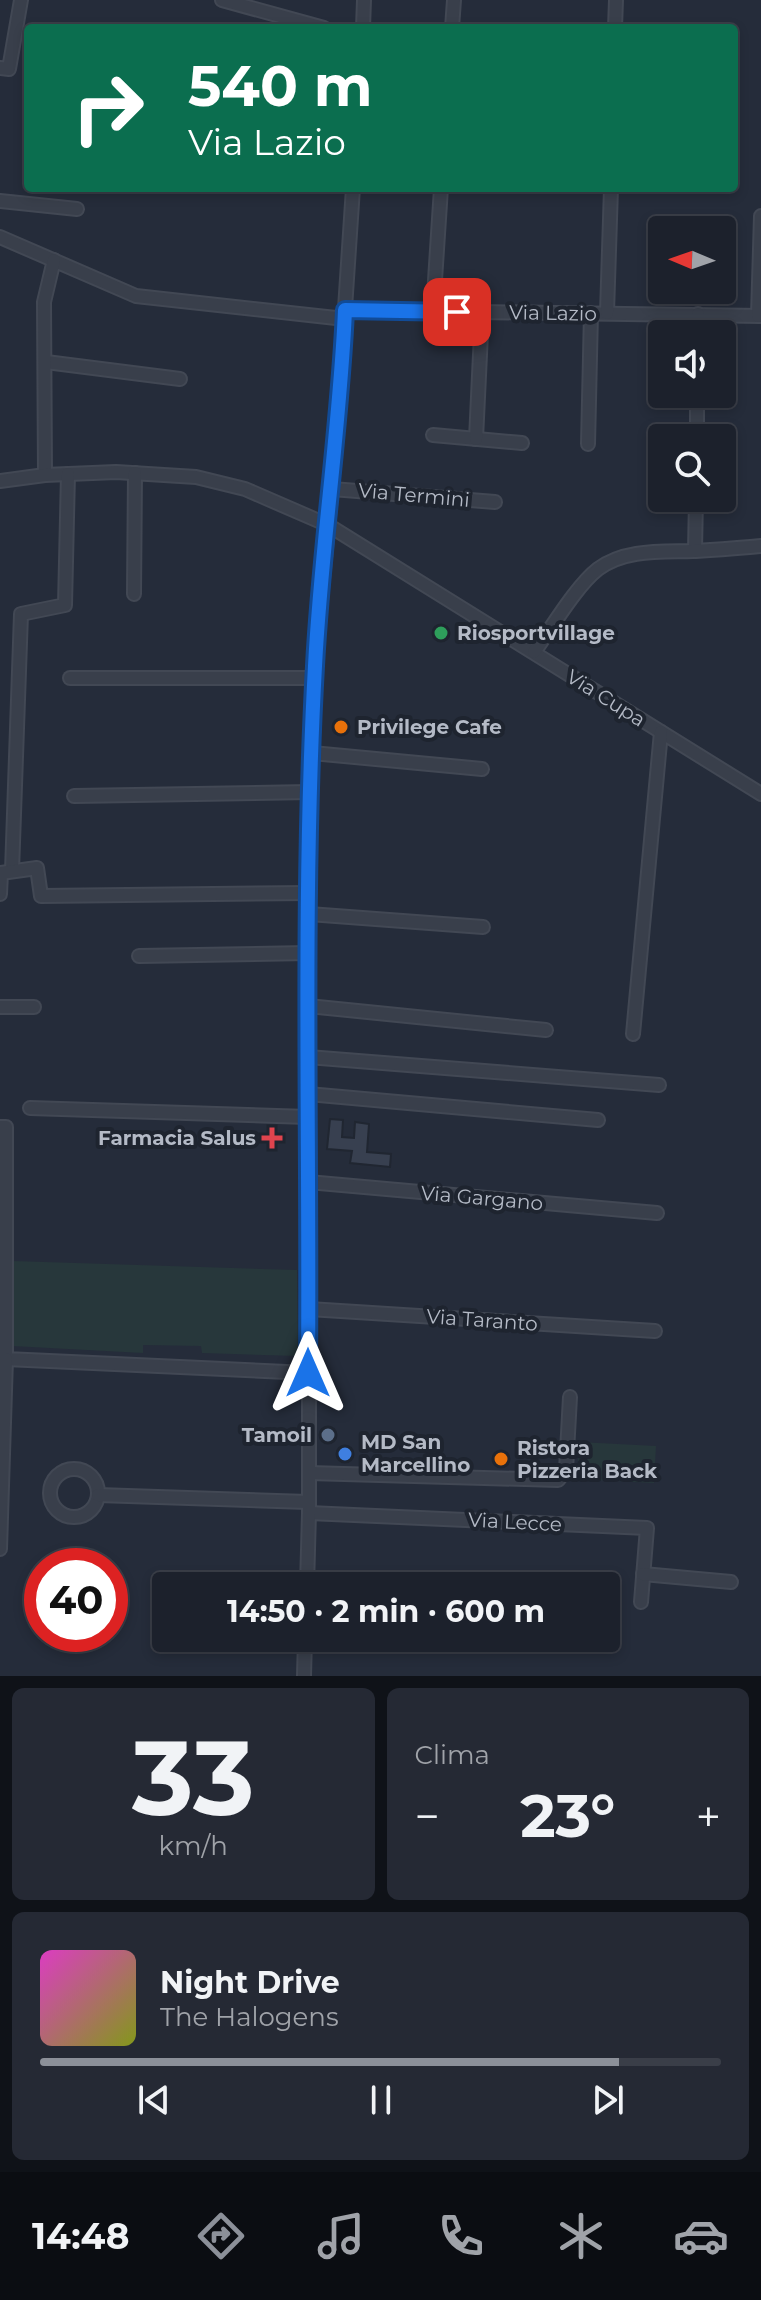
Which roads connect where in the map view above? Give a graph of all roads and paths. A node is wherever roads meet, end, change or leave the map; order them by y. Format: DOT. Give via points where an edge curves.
graph roads {
  1 [pos="21,0"];
  2 [pos="222,0"];
  3 [pos="364,0"];
  4 [pos="454,0"];
  5 [pos="616,0"];
  6 [pos="309,24"];
  7 [pos="363,24"];
  8 [pos="452,24"];
  9 [pos="615,24"];
  10 [pos="0,68"];
  11 [pos="353,192"];
  12 [pos="441,192"];
  13 [pos="611,192"];
  14 [pos="0,201"];
  15 [pos="77,209"];
  16 [pos="761,216"];
  17 [pos="0,237"];
  18 [pos="54,260"];
  19 [pos="433,311"];
  20 [pos="482,312"];
  21 [pos="591,313"];
  22 [pos="607,313"];
  23 [pos="698,314"];
  24 [pos="345,315"];
  25 [pos="760,316"];
  26 [pos="698,320"];
  27 [pos="46,362"];
  28 [pos="180,379"];
  29 [pos="433,435"];
  30 [pos="476,439"];
  31 [pos="522,443"];
  32 [pos="588,444"];
  33 [pos="135,473"];
  34 [pos="68,474"];
  35 [pos="45,475"];
  36 [pos="0,481"];
  37 [pos="332,489"];
  38 [pos="495,502"];
  39 [pos="696,512"];
  40 [pos="328,525"];
  41 [pos="761,546"];
  42 [pos="695,551"];
  43 [pos="134,594"];
  44 [pos="534,652"];
  45 [pos="70,678"];
  46 [pos="314,678"];
  47 [pos="661,732"];
  48 [pos="312,753"];
  49 [pos="482,769"];
  50 [pos="310,792"];
  51 [pos="761,794"];
  52 [pos="74,796"];
  53 [pos="12,871"];
  54 [pos="309,893"];
  55 [pos="0,894"];
  56 [pos="309,914"];
  57 [pos="483,927"];
  58 [pos="308,953"];
  59 [pos="139,956"];
  60 [pos="308,1006"];
  61 [pos="0,1007"];
  62 [pos="34,1007"];
  63 [pos="546,1030"];
  64 [pos="633,1034"];
  65 [pos="308,1057"];
  66 [pos="659,1085"];
  67 [pos="308,1094"];
  68 [pos="30,1108"];
  69 [pos="308,1117"];
  70 [pos="598,1120"];
  71 [pos="0,1127"];
  72 [pos="308,1182"];
  73 [pos="657,1213"];
  74 [pos="309,1309"];
  75 [pos="655,1331"];
  76 [pos="3,1359"];
  77 [pos="308,1373"];
  78 [pos="570,1397"];
  79 [pos="309,1473"];
  80 [pos="98,1495"];
  81 [pos="309,1507"];
  82 [pos="0,1549"];
  83 [pos="307,1572"];
  84 [pos="643,1574"];
  85 [pos="731,1582"];
  86 [pos="641,1602"];
  87 [pos="305,1652"];
  88 [pos="304,1676"];
  1 -- 10 [label="street" via="9,69"];
  2 -- 6 [label="street"];
  3 -- 7 [label="street"];
  4 -- 8 [label="street"];
  5 -- 9 [label="street"];
  11 -- 24 [label="street"];
  12 -- 19 [label="street"];
  13 -- 22 [label="street"];
  14 -- 15 [label="street"];
  16 -- 25 [label="street"];
  17 -- 18 [label="street, Via Lazio"];
  18 -- 24 [label="street, Via Lazio" via="136,296"];
  18 -- 27 [label="street" via="44,302"];
  19 -- 20 [label="street, Via Lazio"];
  19 -- 24 [label="street, Via Lazio"];
  20 -- 21 [label="street, Via Lazio"];
  20 -- 30 [label="street"];
  21 -- 22 [label="street, Via Lazio"];
  21 -- 32 [label="street"];
  22 -- 23 [label="street, Via Lazio"];
  23 -- 25 [label="street, Via Lazio"];
  23 -- 26 [label="street"];
  24 -- 37 [label="street"];
  27 -- 28 [label="street"];
  27 -- 35 [label="street"];
  29 -- 30 [label="street"];
  30 -- 31 [label="street"];
  33 -- 34 [label="street, Via Cupa"];
  33 -- 40 [label="street, Via Cupa" via="196,477 245,489"];
  33 -- 43 [label="street"];
  34 -- 35 [label="street, Via Cupa"];
  34 -- 53 [label="street" via="65,605 21,614"];
  35 -- 36 [label="street, Via Cupa"];
  37 -- 38 [label="street, Via Termini"];
  37 -- 40 [label="street"];
  39 -- 42 [label="street"];
  40 -- 44 [label="street, Via Cupa"];
  40 -- 46 [label="street"];
  41 -- 42 [label="street"];
  42 -- 44 [label="street" via="642,553 598,569"];
  44 -- 47 [label="street, Via Cupa"];
  45 -- 46 [label="street"];
  46 -- 48 [label="street"];
  47 -- 51 [label="street, Via Cupa"];
  47 -- 64 [label="street"];
  48 -- 49 [label="street"];
  48 -- 50 [label="street"];
  50 -- 52 [label="street"];
  50 -- 54 [label="street"];
  53 -- 54 [label="street" via="37,868 41,896"];
  53 -- 55 [label="street" via="1,873"];
  54 -- 56 [label="street"];
  56 -- 57 [label="street"];
  56 -- 58 [label="street"];
  58 -- 59 [label="street"];
  58 -- 60 [label="street"];
  60 -- 63 [label="street"];
  60 -- 65 [label="street"];
  61 -- 62 [label="street"];
  65 -- 66 [label="street"];
  65 -- 67 [label="street"];
  67 -- 69 [label="street"];
  67 -- 70 [label="street"];
  68 -- 69 [label="street"];
  69 -- 72 [label="street"];
  71 -- 76 [label="street" via="6,1127"];
  72 -- 73 [label="street, Via Gargano"];
  72 -- 74 [label="street"];
  74 -- 75 [label="street, Via Taranto"];
  74 -- 77 [label="street"];
  76 -- 77 [label="street"];
  76 -- 82 [label="street"];
  77 -- 79 [label="street"];
  78 -- 79 [label="street" via="566,1470 558,1480"];
  79 -- 81 [label="street"];
  80 -- 81 [label="street"];
  81 -- 83 [label="street"];
  81 -- 84 [label="street, Via Lecce" via="647,1528"];
  84 -- 85 [label="street"];
  84 -- 86 [label="street, Via Lecce"];
  87 -- 88 [label="street"];
}
